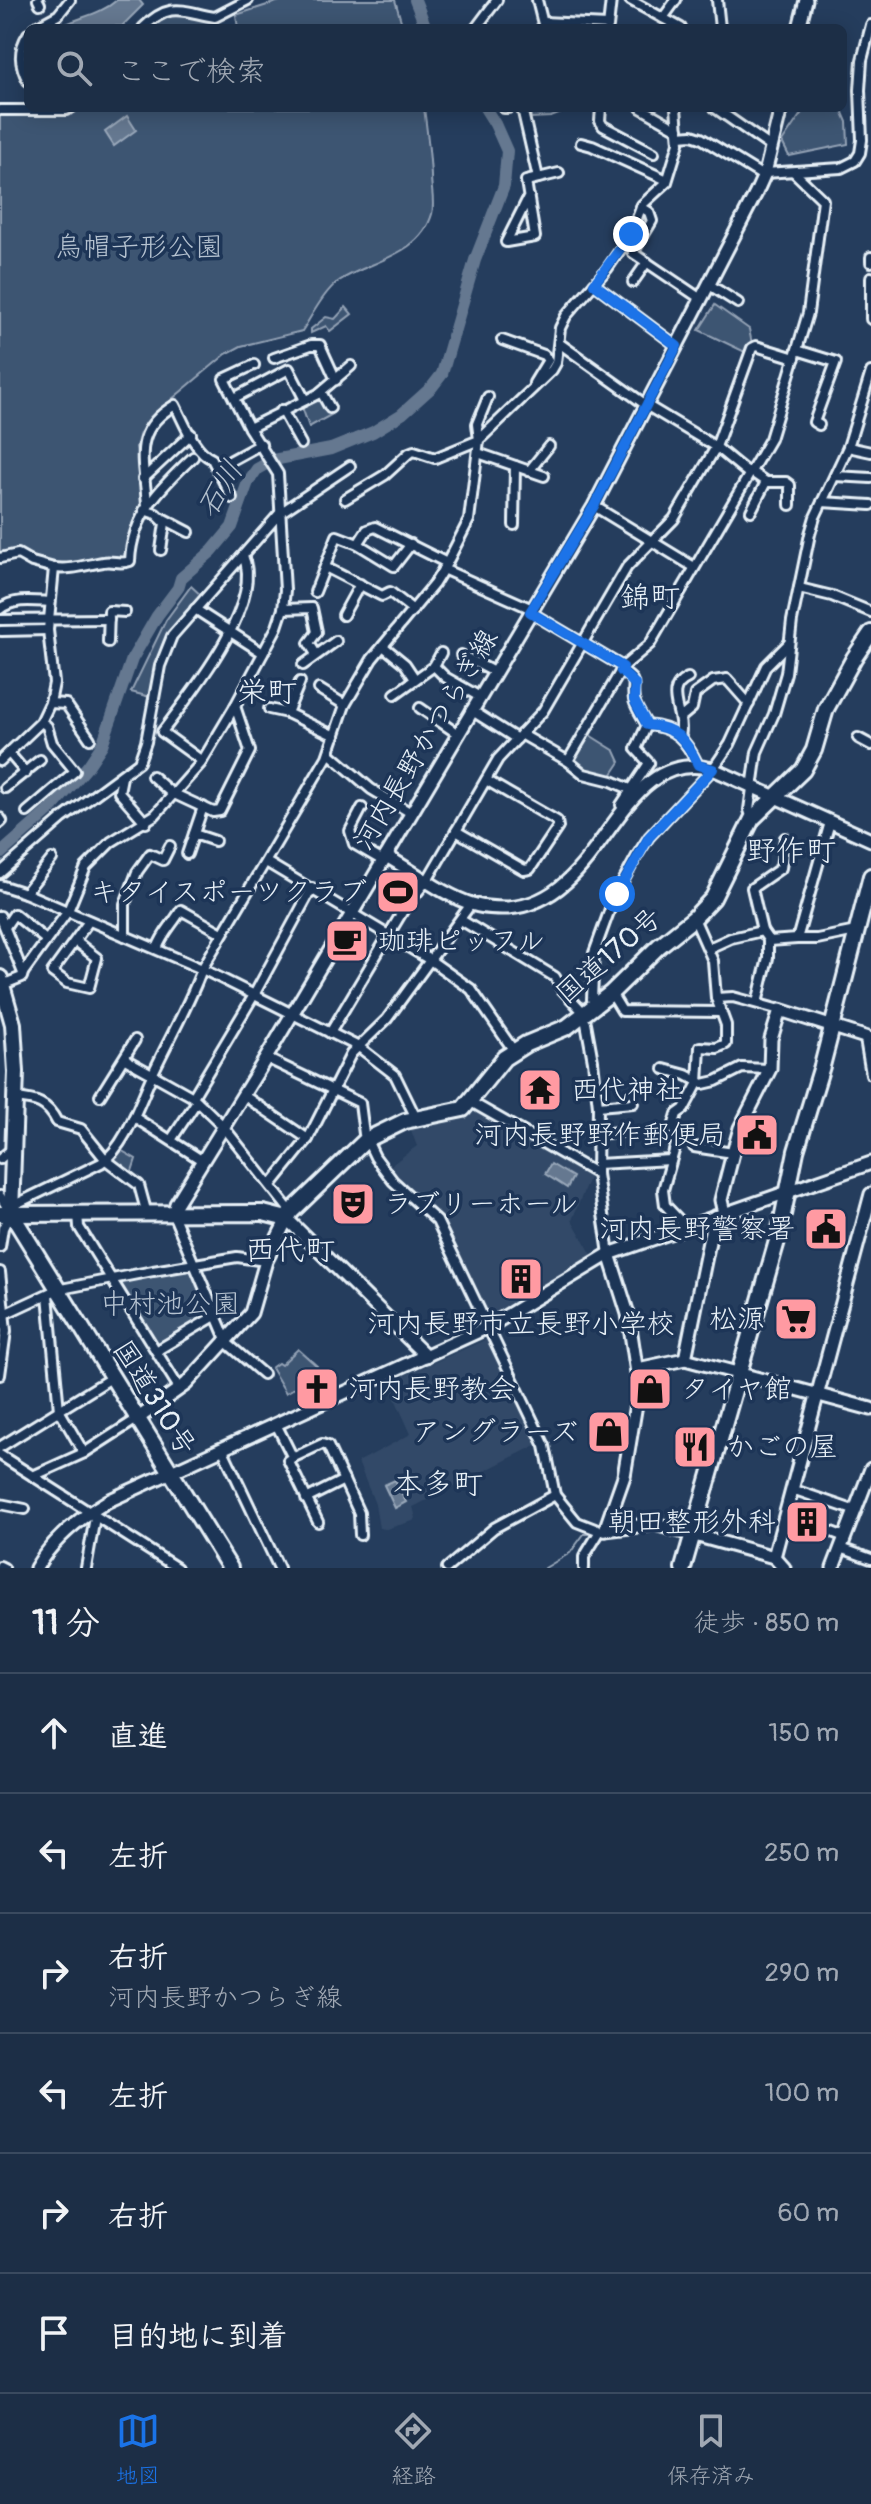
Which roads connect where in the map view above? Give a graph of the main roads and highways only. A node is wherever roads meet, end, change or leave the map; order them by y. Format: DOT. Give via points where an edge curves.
graph roads {
  1 [pos="871,633"];
  2 [pos="871,876"];
  3 [pos="871,912"];
  4 [pos="1,981"];
  5 [pos="6,1022"];
  6 [pos="834,1029"];
  7 [pos="6,1214"];
  8 [pos="698,1536"];
  9 [pos="230,1568"];
  10 [pos="683,1568"];
  11 [pos="693,1568"];
  1 -- 7 [label="highway, 国道170号" via="826,709 803,770 752,819 713,898 611,993 567,1027 514,1051 495,1067 463,1109 416,1118 366,1140 289,1216"];
  2 -- 6 [label="highway"];
  3 -- 6 [label="highway"];
  4 -- 5 [label="highway"];
  5 -- 7 [label="highway" via="15,1098"];
  6 -- 8 [label="highway"];
  7 -- 9 [label="highway, 国道310号"];
  8 -- 10 [label="highway"];
  8 -- 11 [label="highway"];
}
